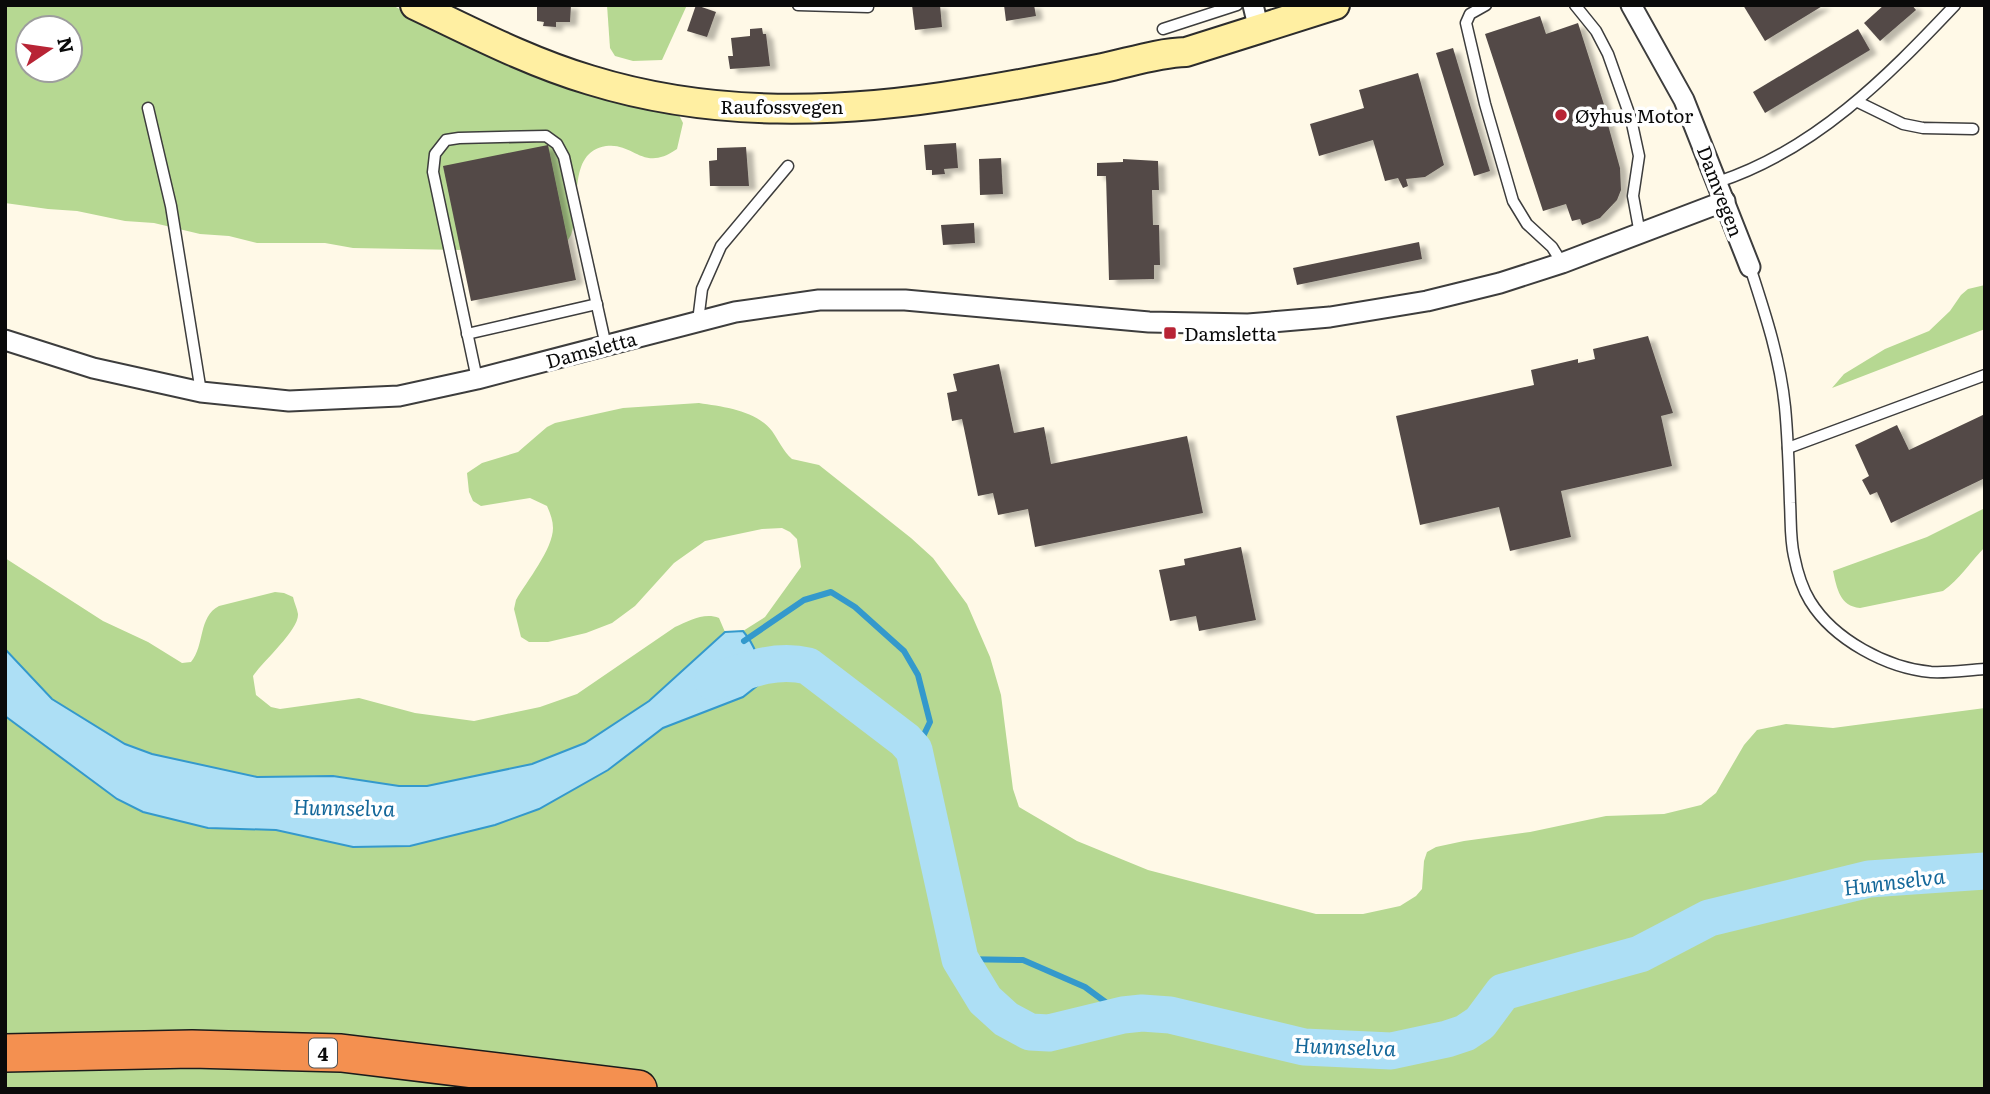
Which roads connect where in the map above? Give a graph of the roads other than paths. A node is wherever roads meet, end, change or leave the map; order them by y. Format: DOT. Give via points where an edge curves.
graph roads {
  1 [pos="415,5"];
  2 [pos="798,5"];
  3 [pos="1287,5"];
  4 [pos="1335,5"];
  5 [pos="1486,5"];
  6 [pos="1575,5"];
  7 [pos="1631,5"];
  8 [pos="1955,5"];
  9 [pos="868,7"];
  10 [pos="1251,14"];
  11 [pos="1858,102"];
  12 [pos="148,108"];
  13 [pos="1973,129"];
  14 [pos="788,166"];
  15 [pos="1718,182"];
  16 [pos="1725,201"];
  17 [pos="1640,234"];
  18 [pos="1562,263"];
  19 [pos="1750,267"];
  20 [pos="597,304"];
  21 [pos="698,321"];
  22 [pos="467,334"];
  23 [pos="5,340"];
  24 [pos="606,346"];
  25 [pos="1985,375"];
  26 [pos="477,379"];
  27 [pos="201,392"];
  28 [pos="1788,449"];
  29 [pos="1985,668"];
  30 [pos="5,1053"];
  31 [pos="5,1072"];
  32 [pos="492,1089"];
  33 [pos="638,1089"];
  1 -- 10 [label="main road, Raufossvegen" via="482,38 587,79 660,99 785,109 884,104 1034,82 1163,41 1186,52"];
  2 -- 9 [label="lane"];
  3 -- 10 [label="main road, Raufossvegen"];
  4 -- 10 [label="main road, Raufossvegen"];
  5 -- 18 [label="lane" via="1470,14 1466,23 1502,169 1527,224"];
  6 -- 17 [label="lane" via="1608,54 1631,119 1639,156 1633,197"];
  7 -- 15 [label="street, Damvegen" via="1684,100"];
  8 -- 11 [label="lane"];
  11 -- 13 [label="lane" via="1903,124"];
  11 -- 15 [label="lane" via="1759,167"];
  12 -- 27 [label="lane" via="172,206"];
  14 -- 21 [label="lane" via="721,246 702,289"];
  15 -- 16 [label="street, Damvegen"];
  16 -- 17 [label="street, Damsletta"];
  16 -- 19 [label="street, Damvegen"];
  17 -- 18 [label="street, Damsletta"];
  18 -- 21 [label="street, Damsletta" via="1500,284 1426,301 1330,317 1248,324 1138,321 858,299 819,300"];
  19 -- 28 [label="lane" via="1774,344"];
  20 -- 22 [label="lane"];
  20 -- 22 [label="lane" via="565,157 557,144 546,136 446,140 435,154 433,172"];
  20 -- 24 [label="lane"];
  21 -- 24 [label="street, Damsletta"];
  22 -- 26 [label="lane"];
  23 -- 27 [label="street, Damsletta" via="93,368"];
  24 -- 26 [label="street, Damsletta"];
  25 -- 28 [label="lane"];
  26 -- 27 [label="street, Damsletta" via="399,396 358,398 289,401"];
  28 -- 29 [label="lane" via="1794,558 1817,612 1862,649 1901,665 1939,672"];
  30 -- 33 [label="highway, 4" via="192,1049 341,1053"];
  31 -- 32 [label="highway, 4" via="249,1071 379,1077"];
}
